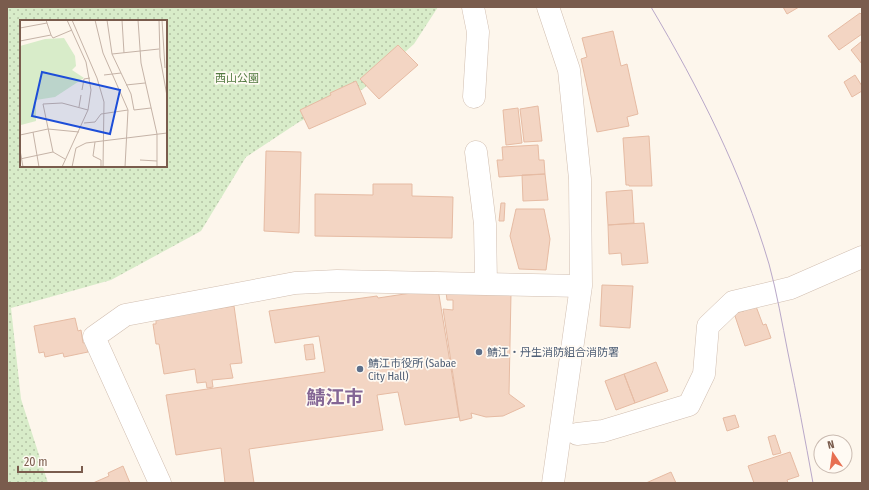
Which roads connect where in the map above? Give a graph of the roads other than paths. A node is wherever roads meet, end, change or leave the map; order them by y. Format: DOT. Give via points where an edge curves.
graph roads {
  1 [pos="473,7"];
  2 [pos="548,7"];
  3 [pos="474,97"];
  4 [pos="476,152"];
  5 [pos="862,257"];
  6 [pos="486,283"];
  7 [pos="581,286"];
  8 [pos="577,434"];
  9 [pos="160,483"];
  10 [pos="553,483"];
  1 -- 3 [label="street" via="478,32"];
  2 -- 7 [label="street" via="569,70 580,179"];
  4 -- 6 [label="street" via="485,224"];
  5 -- 8 [label="street" via="791,288 733,302 708,326 704,374 689,405 604,431"];
  6 -- 7 [label="street"];
  6 -- 9 [label="street" via="295,283 125,315 94,337"];
  7 -- 10 [label="street"];
}
